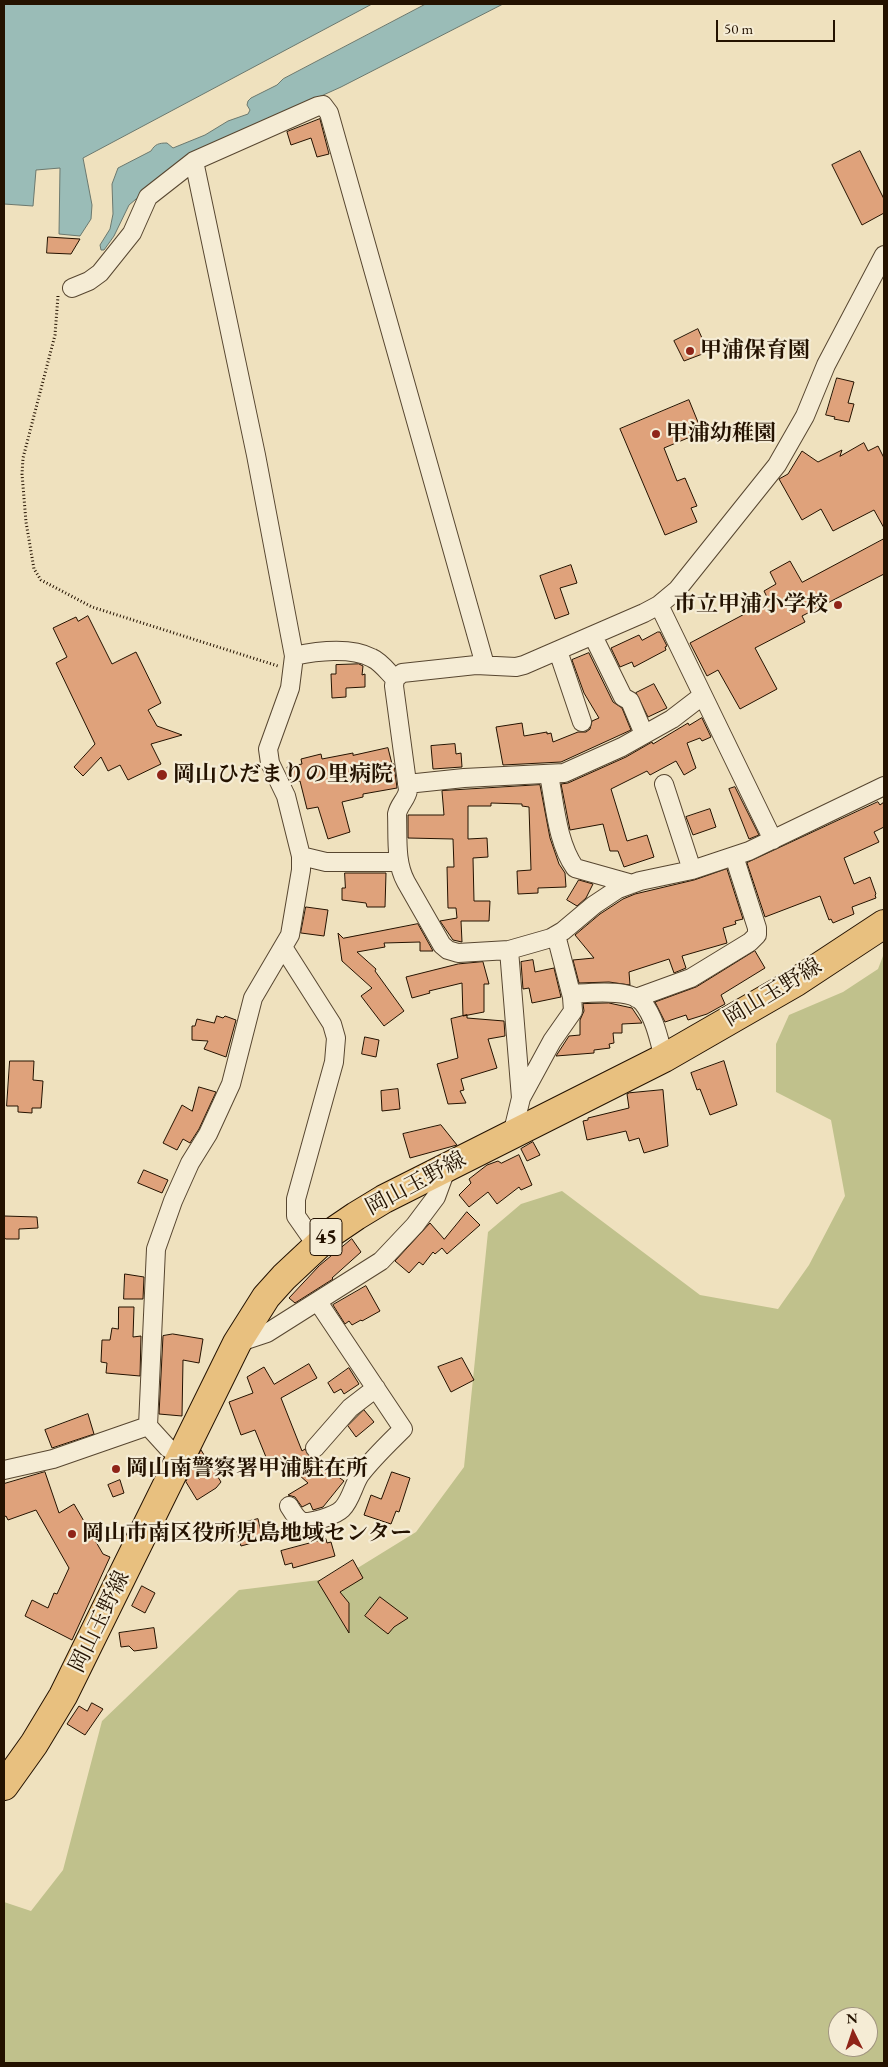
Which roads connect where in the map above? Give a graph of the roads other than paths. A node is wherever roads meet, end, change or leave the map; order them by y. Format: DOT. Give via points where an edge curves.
graph roads {
  1 [pos="194,161"];
  2 [pos="884,255"];
  3 [pos="72,288"];
  4 [pos="659,605"];
  5 [pos="593,636"];
  6 [pos="558,651"];
  7 [pos="293,662"];
  8 [pos="486,665"];
  9 [pos="395,679"];
  10 [pos="702,696"];
  11 [pos="582,722"];
  12 [pos="644,734"];
  13 [pos="549,775"];
  14 [pos="407,784"];
  15 [pos="664,784"];
  16 [pos="884,786"];
  17 [pos="773,840"];
  18 [pos="301,856"];
  19 [pos="734,856"];
  20 [pos="399,862"];
  21 [pos="692,870"];
  22 [pos="632,884"];
  23 [pos="884,924"];
  24 [pos="556,935"];
  25 [pos="283,947"];
  26 [pos="509,950"];
  27 [pos="572,994"];
  28 [pos="636,998"];
  29 [pos="664,1058"];
  30 [pos="521,1098"];
  31 [pos="512,1135"];
  32 [pos="448,1167"];
  33 [pos="317,1246"];
  34 [pos="318,1302"];
  35 [pos="237,1343"];
  36 [pos="376,1388"];
  37 [pos="148,1426"];
  38 [pos="316,1448"];
  39 [pos="182,1456"];
  40 [pos="4,1470"];
  41 [pos="289,1506"];
  42 [pos="4,1786"];
  1 -- 3 [label="street" via="148,197 132,233 100,273"];
  1 -- 7 [label="street" via="256,455"];
  1 -- 8 [label="street" via="318,106 323,105 330,113"];
  2 -- 4 [label="street" via="826,365 805,416 777,465 677,590"];
  4 -- 5 [label="street"];
  4 -- 10 [label="street"];
  5 -- 6 [label="street"];
  5 -- 12 [label="street" via="623,697 630,701"];
  6 -- 8 [label="street" via="516,667"];
  6 -- 11 [label="street"];
  7 -- 9 [label="street" via="328,651 364,654 374,658"];
  7 -- 18 [label="street" via="290,688 269,741 268,756 286,796"];
  8 -- 9 [label="street" via="402,673"];
  9 -- 14 [label="street"];
  10 -- 12 [label="street" via="672,719"];
  10 -- 17 [label="street"];
  12 -- 13 [label="street" via="564,773"];
  13 -- 14 [label="street"];
  13 -- 22 [label="street" via="561,835 574,868"];
  14 -- 20 [label="street" via="407,796 398,807 397,814"];
  15 -- 21 [label="street"];
  16 -- 17 [label="street"];
  17 -- 19 [label="street"];
  18 -- 20 [label="street" via="326,862"];
  18 -- 25 [label="street" via="290,935"];
  19 -- 21 [label="street"];
  19 -- 28 [label="street" via="757,935 691,978"];
  20 -- 26 [label="street" via="406,882 448,950 458,953"];
  21 -- 22 [label="street"];
  22 -- 24 [label="street" via="594,905"];
  23 -- 29 [label="main road, 岡山玉野線 / 45" via="796,982"];
  24 -- 26 [label="street"];
  24 -- 27 [label="street"];
  25 -- 33 [label="street" via="332,1024 336,1038 334,1062 296,1199 296,1216"];
  25 -- 37 [label="street" via="253,998 231,1084 173,1201 156,1249"];
  26 -- 30 [label="street"];
  27 -- 28 [label="street" via="607,992"];
  27 -- 30 [label="street" via="573,1011 552,1041"];
  28 -- 29 [label="street" via="643,1002 652,1018"];
  29 -- 31 [label="main road, 岡山玉野線 / 45"];
  30 -- 31 [label="street"];
  31 -- 32 [label="main road, 岡山玉野線 / 45"];
  32 -- 33 [label="main road, 岡山玉野線 / 45" via="384,1199 331,1233"];
  32 -- 34 [label="street" via="436,1197 381,1261"];
  33 -- 35 [label="main road, 岡山玉野線 / 45" via="266,1297"];
  34 -- 35 [label="street" via="267,1333"];
  34 -- 36 [label="street"];
  35 -- 39 [label="main road, 岡山玉野線 / 45"];
  36 -- 38 [label="street" via="350,1408"];
  36 -- 41 [label="street" via="403,1429 359,1477 341,1510 305,1522 299,1520"];
  37 -- 39 [label="street" via="168,1448"];
  37 -- 40 [label="street" via="53,1459"];
  39 -- 42 [label="main road, 岡山玉野線 / 45" via="63,1696"];
}
